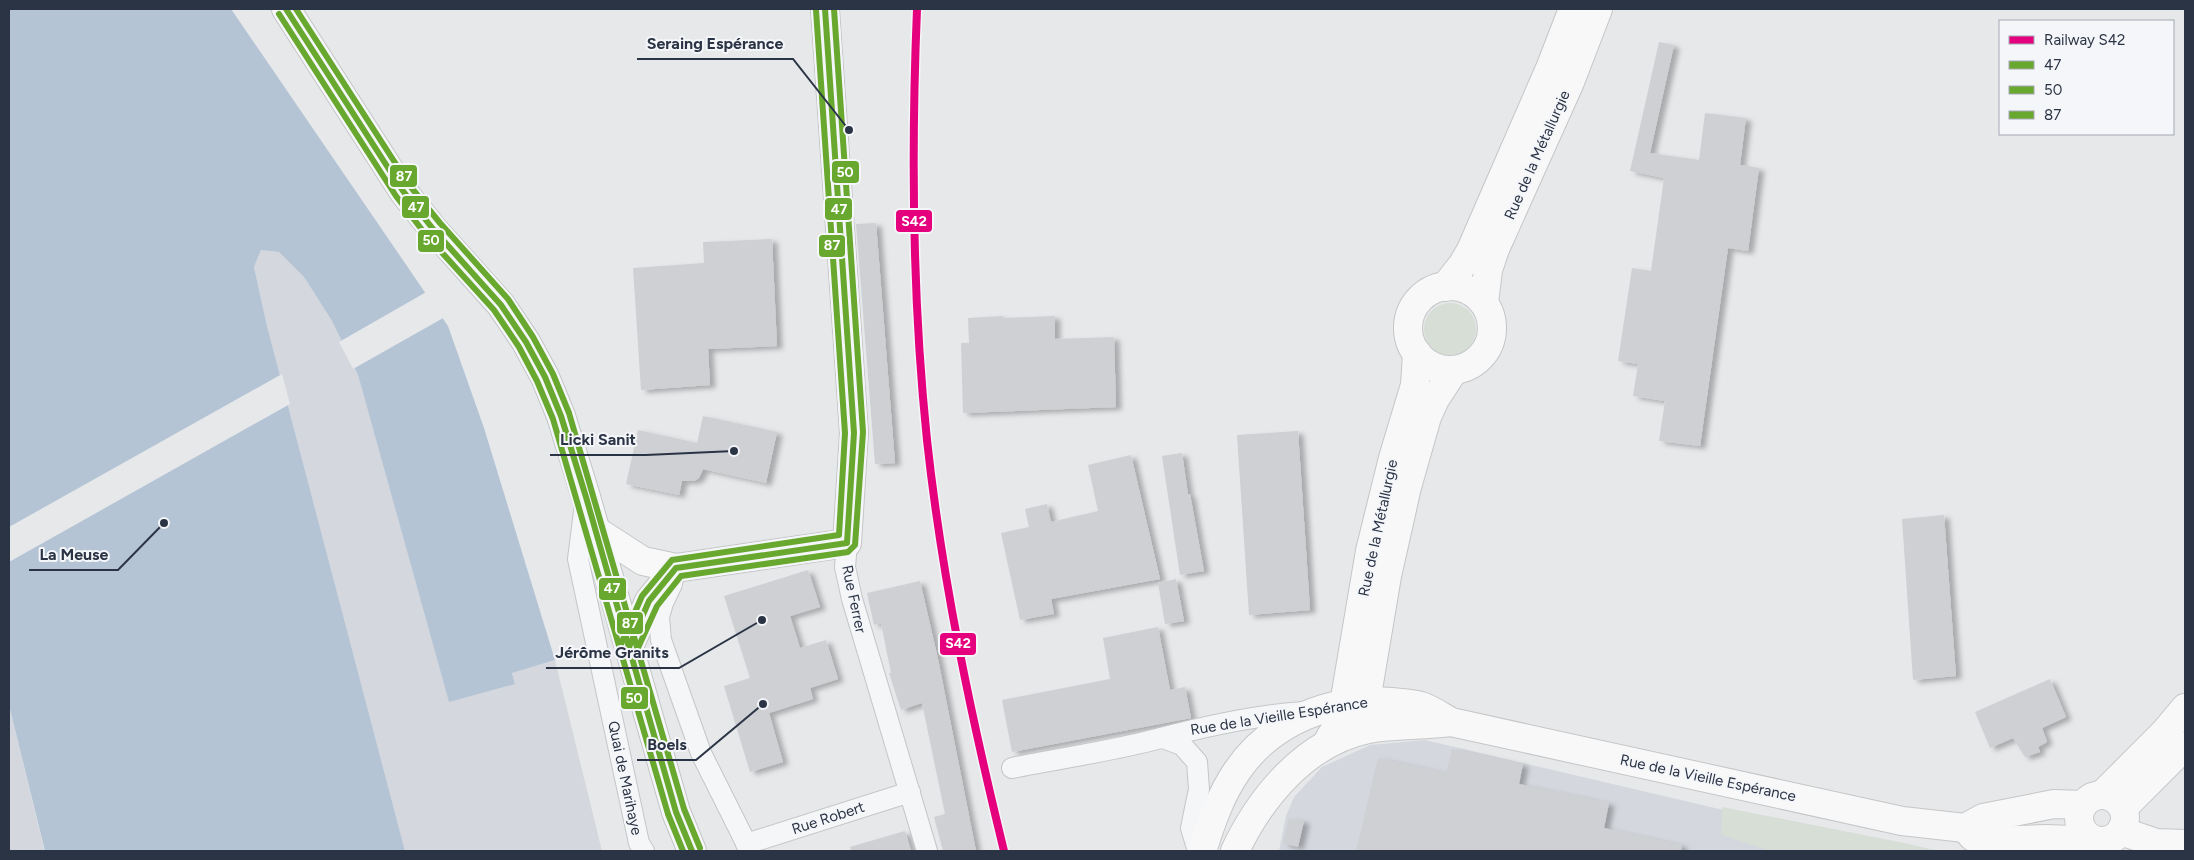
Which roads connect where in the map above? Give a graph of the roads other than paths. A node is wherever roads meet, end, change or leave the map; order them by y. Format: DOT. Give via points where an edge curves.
graph roads {
  1 [pos="286,9"];
  2 [pos="825,9"];
  3 [pos="1573,9"];
  4 [pos="1598,9"];
  5 [pos="1445,287"];
  6 [pos="1484,303"];
  7 [pos="1417,353"];
  8 [pos="1454,370"];
  9 [pos="586,497"];
  10 [pos="595,530"];
  11 [pos="847,543"];
  12 [pos="676,568"];
  13 [pos="629,647"];
  14 [pos="1355,702"];
  15 [pos="2185,708"];
  16 [pos="1316,712"];
  17 [pos="1451,722"];
  18 [pos="1163,738"];
  19 [pos="1326,744"];
  20 [pos="2185,746"];
  21 [pos="1012,768"];
  22 [pos="910,792"];
  23 [pos="2105,816"];
  24 [pos="1965,828"];
  25 [pos="2185,844"];
  26 [pos="748,848"];
  27 [pos="644,851"];
  28 [pos="692,851"];
  29 [pos="927,851"];
  30 [pos="1198,851"];
  31 [pos="1202,851"];
  32 [pos="1235,851"];
  1 -- 9 [label="street" via="407,197 490,291 526,342 561,416"];
  2 -- 11 [label="street, Rue Ferrer" via="854,433"];
  3 -- 5 [label="street, Rue de la Métallurgie" via="1470,250"];
  4 -- 6 [label="street, Rue de la Métallurgie" via="1570,82 1496,249 1488,270"];
  5 -- 6 [label="street" via="1466,290"];
  5 -- 7 [label="street, Rue de la Métallurgie" via="1433,290 1415,306 1408,330"];
  6 -- 8 [label="street, Rue de la Métallurgie" via="1492,326 1488,345 1477,360"];
  7 -- 8 [label="street" via="1433,367"];
  7 -- 14 [label="street, Rue de la Métallurgie" via="1416,385 1393,458 1370,551"];
  8 -- 14 [label="street, Rue de la Métallurgie" via="1427,417"];
  9 -- 10 [label="street"];
  9 -- 27 [label="street, Quai de Marihaye" via="578,559"];
  10 -- 12 [label="street" via="643,561"];
  10 -- 13 [label="street"];
  11 -- 12 [label="street"];
  11 -- 22 [label="street, Rue Ferrer" via="845,568 852,599"];
  12 -- 13 [label="street" via="649,601"];
  12 -- 26 [label="street" via="660,610 661,640 702,753"];
  13 -- 28 [label="street" via="676,812"];
  14 -- 16 [label="street, Rue de la Vieille Espérance"];
  14 -- 17 [label="street, Rue de la Vieille Espérance" via="1422,706"];
  14 -- 19 [label="street" via="1360,714 1336,727"];
  15 -- 23 [label="street"];
  16 -- 18 [label="street, Rue de la Vieille Espérance" via="1250,718"];
  16 -- 31 [label="street" via="1299,718 1272,736 1238,769 1217,806"];
  17 -- 19 [label="street, Rue de la Vieille Espérance" via="1366,729"];
  17 -- 24 [label="street, Rue de la Vieille Espérance" via="1902,821"];
  18 -- 21 [label="street, Rue de la Vieille Espérance"];
  18 -- 30 [label="street, Rue de la Vieille Espérance" via="1182,745 1197,762 1199,789 1191,828"];
  19 -- 32 [label="street" via="1310,754 1281,782 1249,824"];
  20 -- 23 [label="street"];
  22 -- 26 [label="street, Rue Robert"];
  22 -- 29 [label="street, Rue Ferrer"];
  23 -- 24 [label="street" via="2054,804 1983,818"];
  23 -- 24 [label="street, Rue de la Vieille Espérance" via="2046,839 1985,842 1972,837"];
  23 -- 25 [label="street" via="2156,842"];
}
